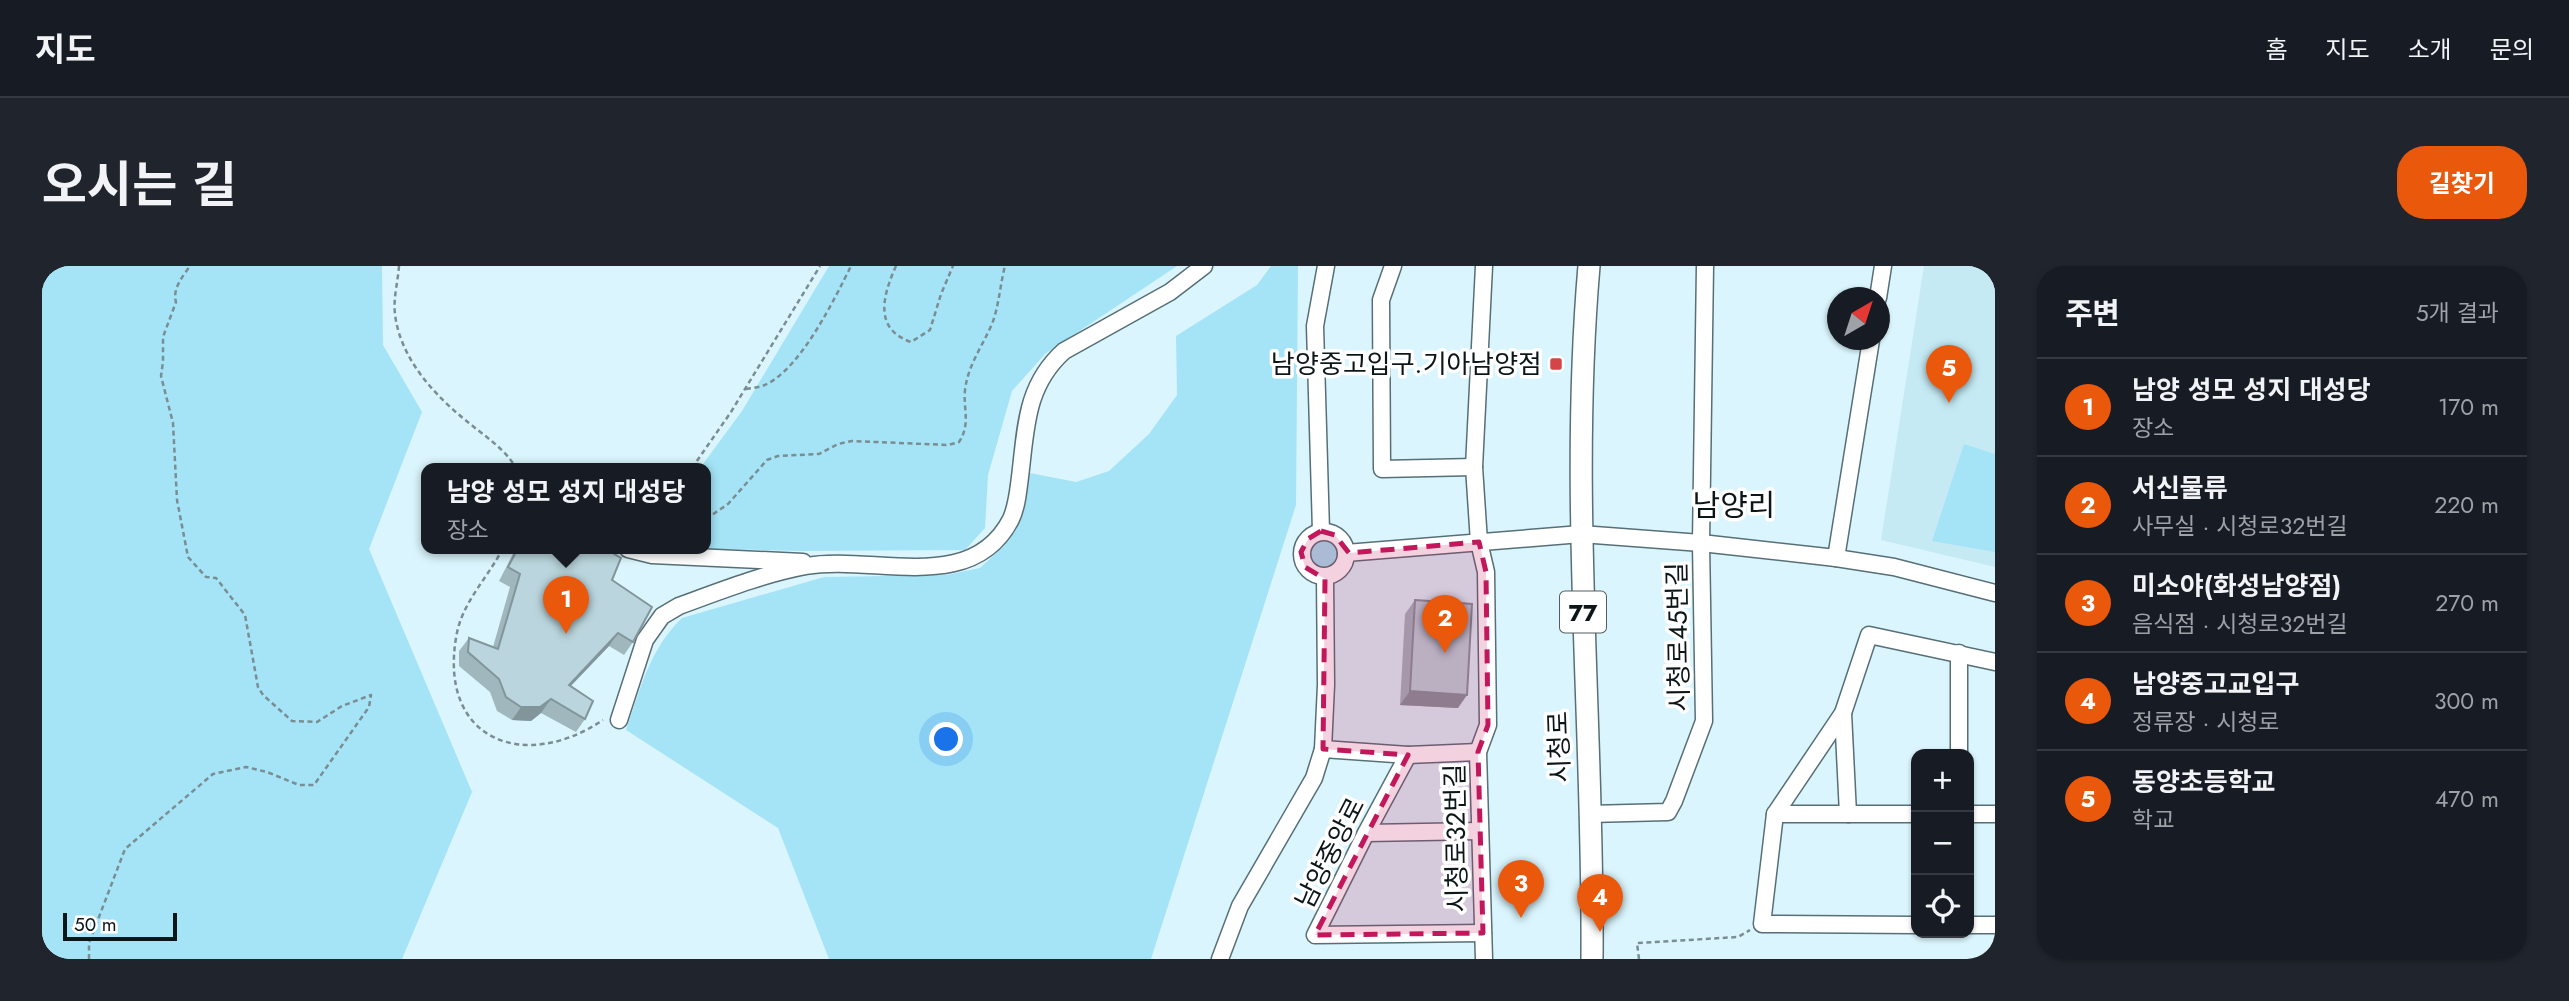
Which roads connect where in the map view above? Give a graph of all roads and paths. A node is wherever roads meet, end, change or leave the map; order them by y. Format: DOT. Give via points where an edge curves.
graph roads {
  1 [pos="190,266"];
  2 [pos="400,266"];
  3 [pos="820,266"];
  4 [pos="851,266"];
  5 [pos="896,266"];
  6 [pos="953,266"];
  7 [pos="1005,266"];
  8 [pos="1204,266"];
  9 [pos="1326,266"];
  10 [pos="1392,266"];
  11 [pos="1484,266"];
  12 [pos="1589,266"];
  13 [pos="1705,266"];
  14 [pos="1883,266"];
  15 [pos="1880,287"];
  16 [pos="1869,350"];
  17 [pos="744,390"];
  18 [pos="512,463"];
  19 [pos="695,463"];
  20 [pos="1474,467"];
  21 [pos="711,516"];
  22 [pos="1321,531"];
  23 [pos="1581,534"];
  24 [pos="1479,542"];
  25 [pos="1701,543"];
  26 [pos="1346,553"];
  27 [pos="499,554"];
  28 [pos="648,554"];
  29 [pos="1836,558"];
  30 [pos="833,563"];
  31 [pos="1325,577"];
  32 [pos="1995,593"];
  33 [pos="1959,653"];
  34 [pos="1995,663"];
  35 [pos="1843,713"];
  36 [pos="612,719"];
  37 [pos="1323,749"];
  38 [pos="1959,749"];
  39 [pos="1478,752"];
  40 [pos="1408,755"];
  41 [pos="1589,814"];
  42 [pos="1774,814"];
  43 [pos="1847,814"];
  44 [pos="1911,814"];
  45 [pos="1974,814"];
  46 [pos="1995,814"];
  47 [pos="1480,831"];
  48 [pos="1366,833"];
  49 [pos="1762,923"];
  50 [pos="1911,925"];
  51 [pos="1974,925"];
  52 [pos="1995,925"];
  53 [pos="1483,933"];
  54 [pos="89,959"];
  55 [pos="1220,959"];
  56 [pos="1484,959"];
  57 [pos="1592,959"];
  58 [pos="1639,959"];
  1 -- 54 [label="path" via="179,282 163,337 160,376 173,423 177,500 188,557 206,577 216,578 245,615 258,687 292,721 317,722 371,695 369,707 314,785 299,785 246,767 213,774 125,849 89,943"];
  2 -- 18 [label="path" via="395,314 404,346 419,373 451,409"];
  3 -- 17 [label="path"];
  4 -- 17 [label="path" via="834,301 794,360 766,385"];
  5 -- 6 [label="path" via="884,311 889,328 911,342 930,330"];
  7 -- 21 [label="path" via="997,310 967,379 968,421 959,442 852,440 819,454 778,456 766,460 728,504"];
  8 -- 30 [label="street" via="1170,292 1064,351 1041,375 1029,409 1015,510 993,542 977,555 945,566"];
  9 -- 22 [label="street" via="1315,326"];
  10 -- 20 [label="street" via="1381,300 1382,469"];
  11 -- 20 [label="street, 시청로32번길"];
  12 -- 23 [label="main road, 시청로 / 77"];
  13 -- 25 [label="street, 시청로45번길"];
  14 -- 15 [label="street"];
  16 -- 29 [label="street"];
  17 -- 19 [label="path"];
  20 -- 24 [label="street, 시청로32번길"];
  22 -- 26 [label="street" via="1341,540"];
  22 -- 31 [label="street" via="1308,539 1301,552 1305,567"];
  23 -- 24 [label="street"];
  23 -- 25 [label="street, 시청로45번길"];
  23 -- 41 [label="main road, 시청로 / 77"];
  24 -- 26 [label="street"];
  24 -- 39 [label="street, 시청로32번길" via="1486,572 1488,725"];
  25 -- 29 [label="street, 시청로45번길"];
  25 -- 41 [label="street, 시청로45번길" via="1704,721 1675,801 1668,812"];
  26 -- 31 [label="street" via="1343,566"];
  27 -- 36 [label="path" via="471,598 456,636 457,687 467,711 482,731 520,747 557,741"];
  28 -- 30 [label="street"];
  29 -- 32 [label="street, 시청로45번길" via="1894,567"];
  30 -- 36 [label="street" via="782,572 694,601 662,617 645,640"];
  31 -- 37 [label="street"];
  33 -- 34 [label="street"];
  33 -- 35 [label="street" via="1869,635"];
  33 -- 38 [label="street"];
  35 -- 42 [label="street"];
  35 -- 43 [label="street"];
  37 -- 40 [label="street"];
  37 -- 55 [label="street" via="1314,778 1240,906"];
  39 -- 40 [label="street"];
  39 -- 47 [label="street, 시청로32번길"];
  40 -- 48 [label="street, 남양중앙로"];
  41 -- 57 [label="main road, 시청로 / 77"];
  42 -- 43 [label="street"];
  42 -- 49 [label="street"];
  43 -- 44 [label="street"];
  45 -- 46 [label="street"];
  47 -- 48 [label="street"];
  47 -- 53 [label="street, 시청로32번길"];
  48 -- 53 [label="street, 남양중앙로" via="1315,935"];
  49 -- 50 [label="street"];
  49 -- 58 [label="path" via="1738,937 1637,943"];
  51 -- 52 [label="street"];
  53 -- 56 [label="street, 시청로32번길"];
}
